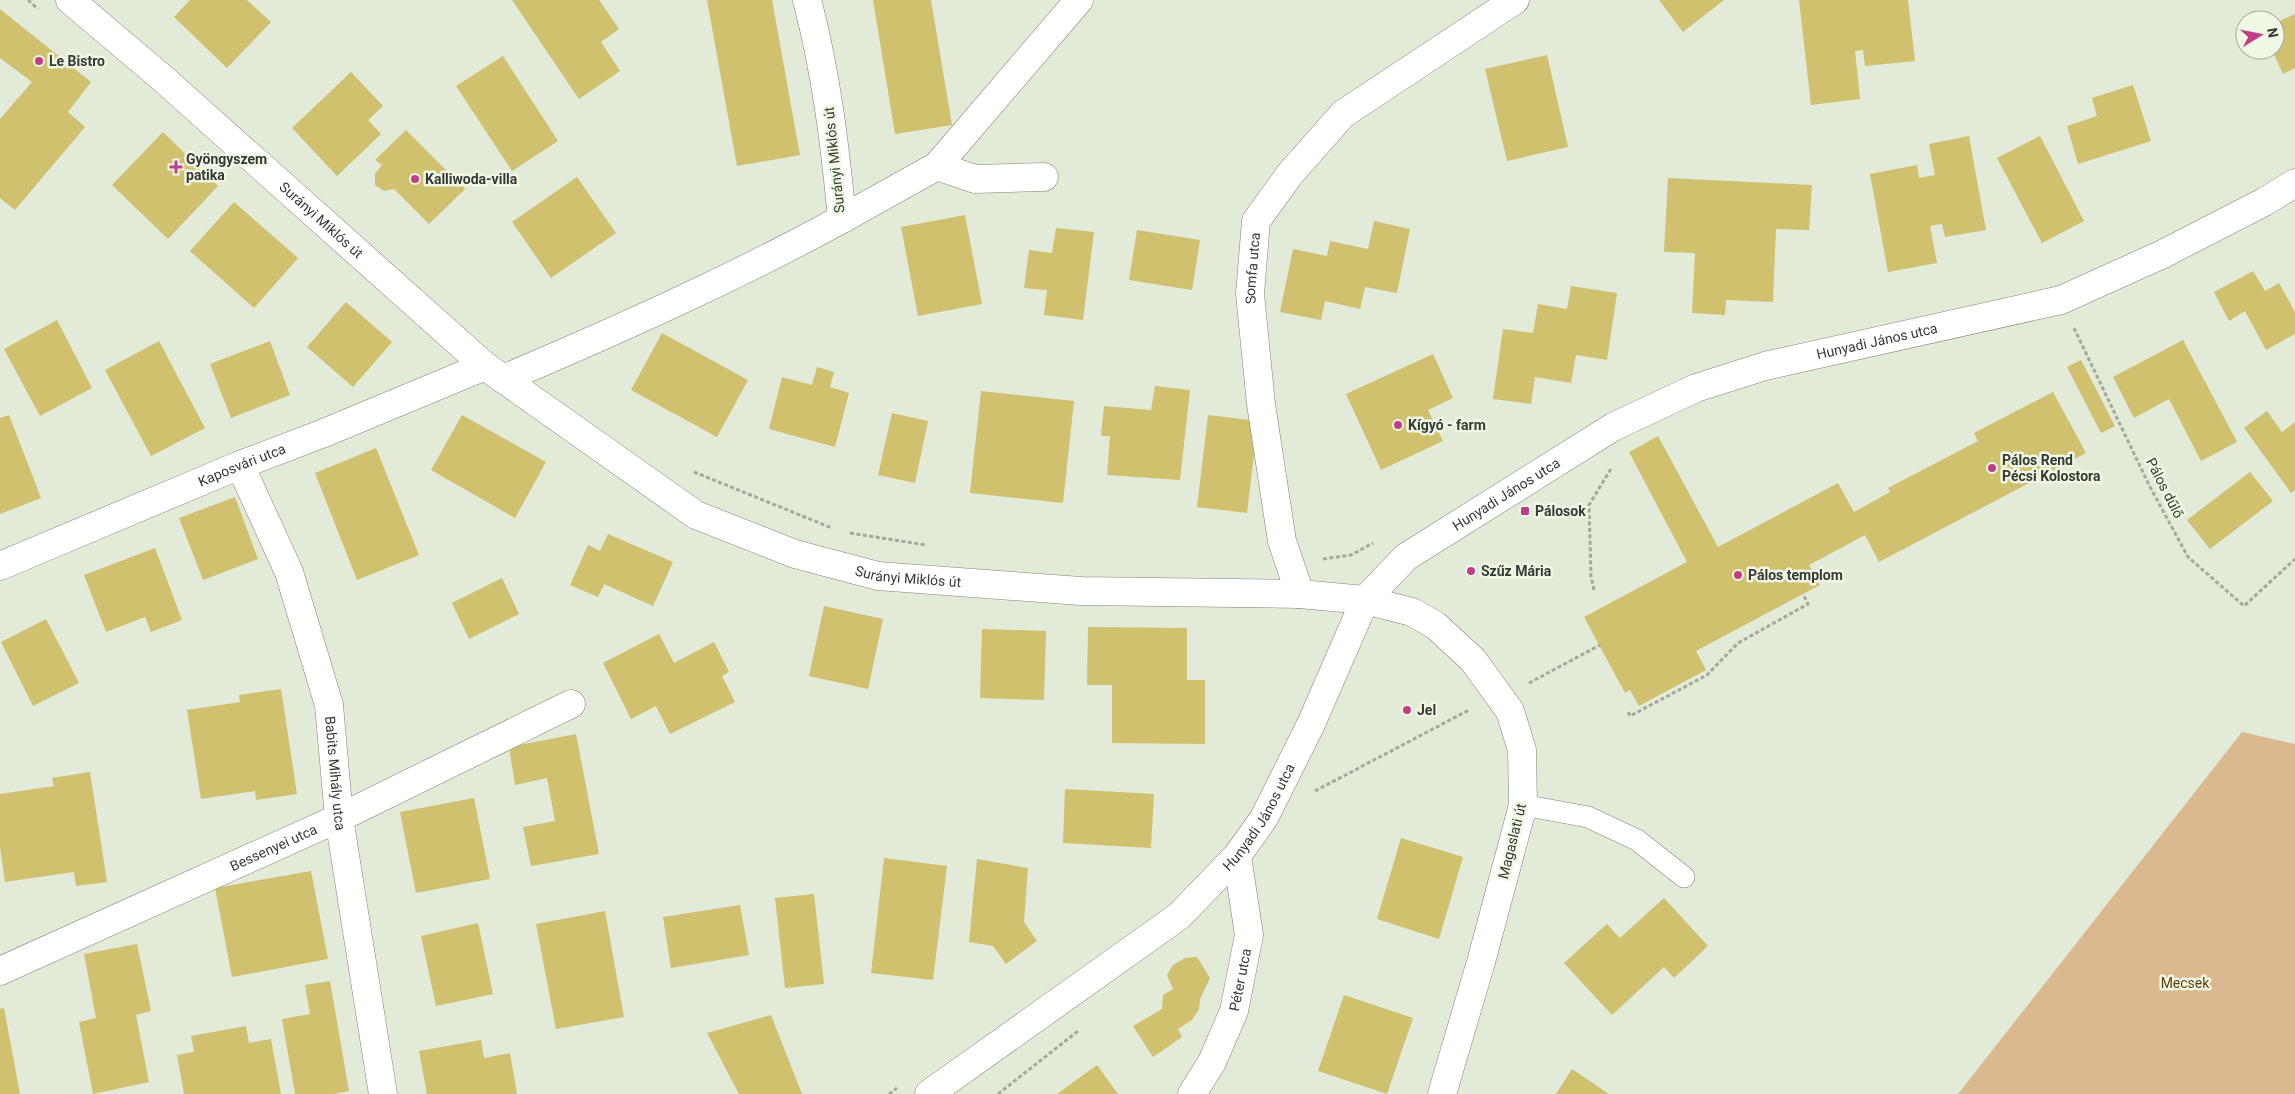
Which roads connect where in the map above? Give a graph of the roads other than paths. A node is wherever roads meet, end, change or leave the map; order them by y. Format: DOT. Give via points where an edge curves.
graph roads {
  1 [pos="70,0"];
  2 [pos="807,0"];
  3 [pos="1078,0"];
  4 [pos="1515,0"];
  5 [pos="937,166"];
  6 [pos="1044,177"];
  7 [pos="2295,183"];
  8 [pos="842,219"];
  9 [pos="494,373"];
  10 [pos="240,465"];
  11 [pos="0,566"];
  12 [pos="1300,594"];
  13 [pos="1365,600"];
  14 [pos="572,704"];
  15 [pos="1523,805"];
  16 [pos="339,818"];
  17 [pos="1237,856"];
  18 [pos="1684,876"];
  19 [pos="0,971"];
  20 [pos="383,1094"];
  21 [pos="929,1094"];
  22 [pos="1192,1094"];
  23 [pos="1442,1094"];
  1 -- 9 [label="street, Surányi Miklós út" via="167,82"];
  2 -- 8 [label="street, Surányi Miklós út" via="818,42 834,140"];
  3 -- 5 [label="street"];
  4 -- 12 [label="street, Somfa utca" via="1343,114 1290,174 1256,221 1250,294 1261,404 1282,541"];
  5 -- 6 [label="street" via="975,179"];
  5 -- 8 [label="street"];
  7 -- 13 [label="street, Hunyadi János utca" via="2171,250 2061,300 1766,366 1696,388 1613,427 1406,557"];
  8 -- 9 [label="street, Surányi Miklós út" via="657,312"];
  9 -- 10 [label="street, Kaposvári utca"];
  9 -- 12 [label="street, Surányi Miklós út" via="696,515 796,554 878,576 1081,591"];
  10 -- 11 [label="street, Kaposvári utca"];
  10 -- 16 [label="street, Babits Mihály utca" via="289,572 329,705"];
  12 -- 13 [label="street, Surányi Miklós út"];
  13 -- 15 [label="street, Magaslati út" via="1412,612 1435,625 1472,660 1510,711 1522,750"];
  13 -- 17 [label="street, Hunyadi János utca" via="1311,724 1264,818"];
  14 -- 16 [label="street, Bessenyei utca"];
  15 -- 18 [label="lane" via="1588,816 1637,840"];
  15 -- 23 [label="street, Magaslati út"];
  16 -- 19 [label="street, Bessenyei utca"];
  16 -- 20 [label="street, Babits Mihály utca"];
  17 -- 21 [label="street, Hunyadi János utca" via="1179,916"];
  17 -- 22 [label="street, Péter utca" via="1250,935 1234,1011 1212,1062"];
}
